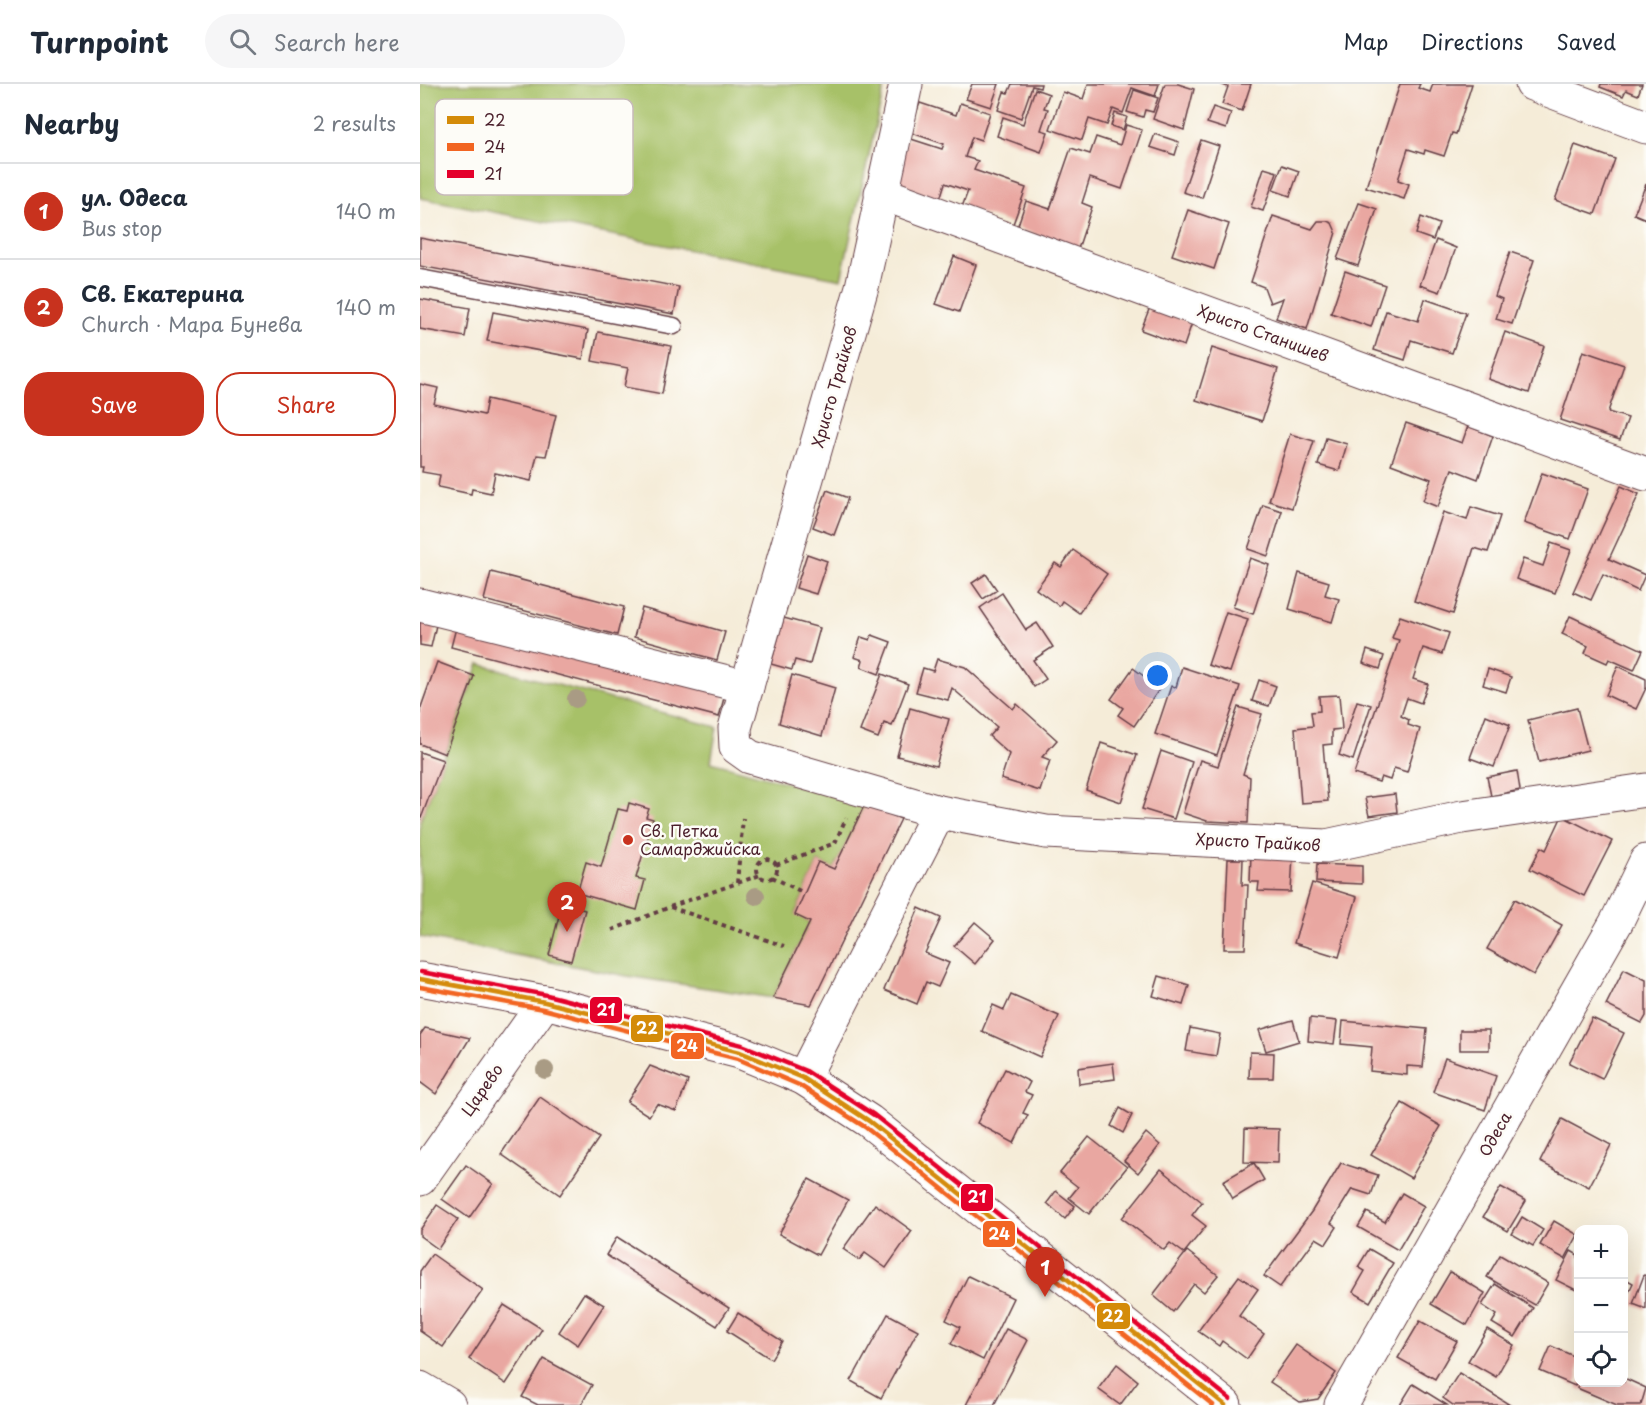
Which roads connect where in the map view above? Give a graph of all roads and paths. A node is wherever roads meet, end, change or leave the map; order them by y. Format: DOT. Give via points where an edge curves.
graph roads {
  1 [pos="906,84"];
  2 [pos="1532,84"];
  3 [pos="1646,127"];
  4 [pos="880,192"];
  5 [pos="420,278"];
  6 [pos="674,326"];
  7 [pos="1646,474"];
  8 [pos="420,605"];
  9 [pos="747,687"];
  10 [pos="1646,790"];
  11 [pos="939,812"];
  12 [pos="846,817"];
  13 [pos="743,818"];
  14 [pos="1646,861"];
  15 [pos="776,865"];
  16 [pos="760,875"];
  17 [pos="772,877"];
  18 [pos="737,883"];
  19 [pos="800,891"];
  20 [pos="670,907"];
  21 [pos="612,930"];
  22 [pos="784,946"];
  23 [pos="420,979"];
  24 [pos="545,1002"];
  25 [pos="803,1078"];
  26 [pos="420,1179"];
  27 [pos="420,1388"];
  28 [pos="449,1405"];
  29 [pos="1225,1405"];
  30 [pos="1341,1405"];
  1 -- 4 [label="street, Христо Трайков"];
  2 -- 3 [label="street"];
  4 -- 7 [label="street, Христо Станишев"];
  4 -- 9 [label="street, Христо Трайков" via="862,287"];
  5 -- 6 [label="lane"];
  8 -- 9 [label="street"];
  9 -- 11 [label="street, Христо Трайков" via="735,728 736,747 750,758"];
  10 -- 11 [label="street, Христо Трайков" via="1462,817 1326,846 1046,832"];
  11 -- 25 [label="street"];
  12 -- 15 [label="path" via="835,843"];
  13 -- 18 [label="path"];
  14 -- 30 [label="street, Одеса" via="1617,921"];
  15 -- 16 [label="path" via="765,859 758,866"];
  15 -- 17 [label="path"];
  16 -- 17 [label="path"];
  16 -- 18 [label="path"];
  17 -- 19 [label="path"];
  18 -- 20 [label="path"];
  20 -- 21 [label="path"];
  20 -- 22 [label="path"];
  23 -- 24 [label="street"];
  24 -- 25 [label="street" via="740,1052"];
  24 -- 26 [label="street, Царево"];
  25 -- 29 [label="street" via="869,1121"];
  27 -- 28 [label="street"];
}
